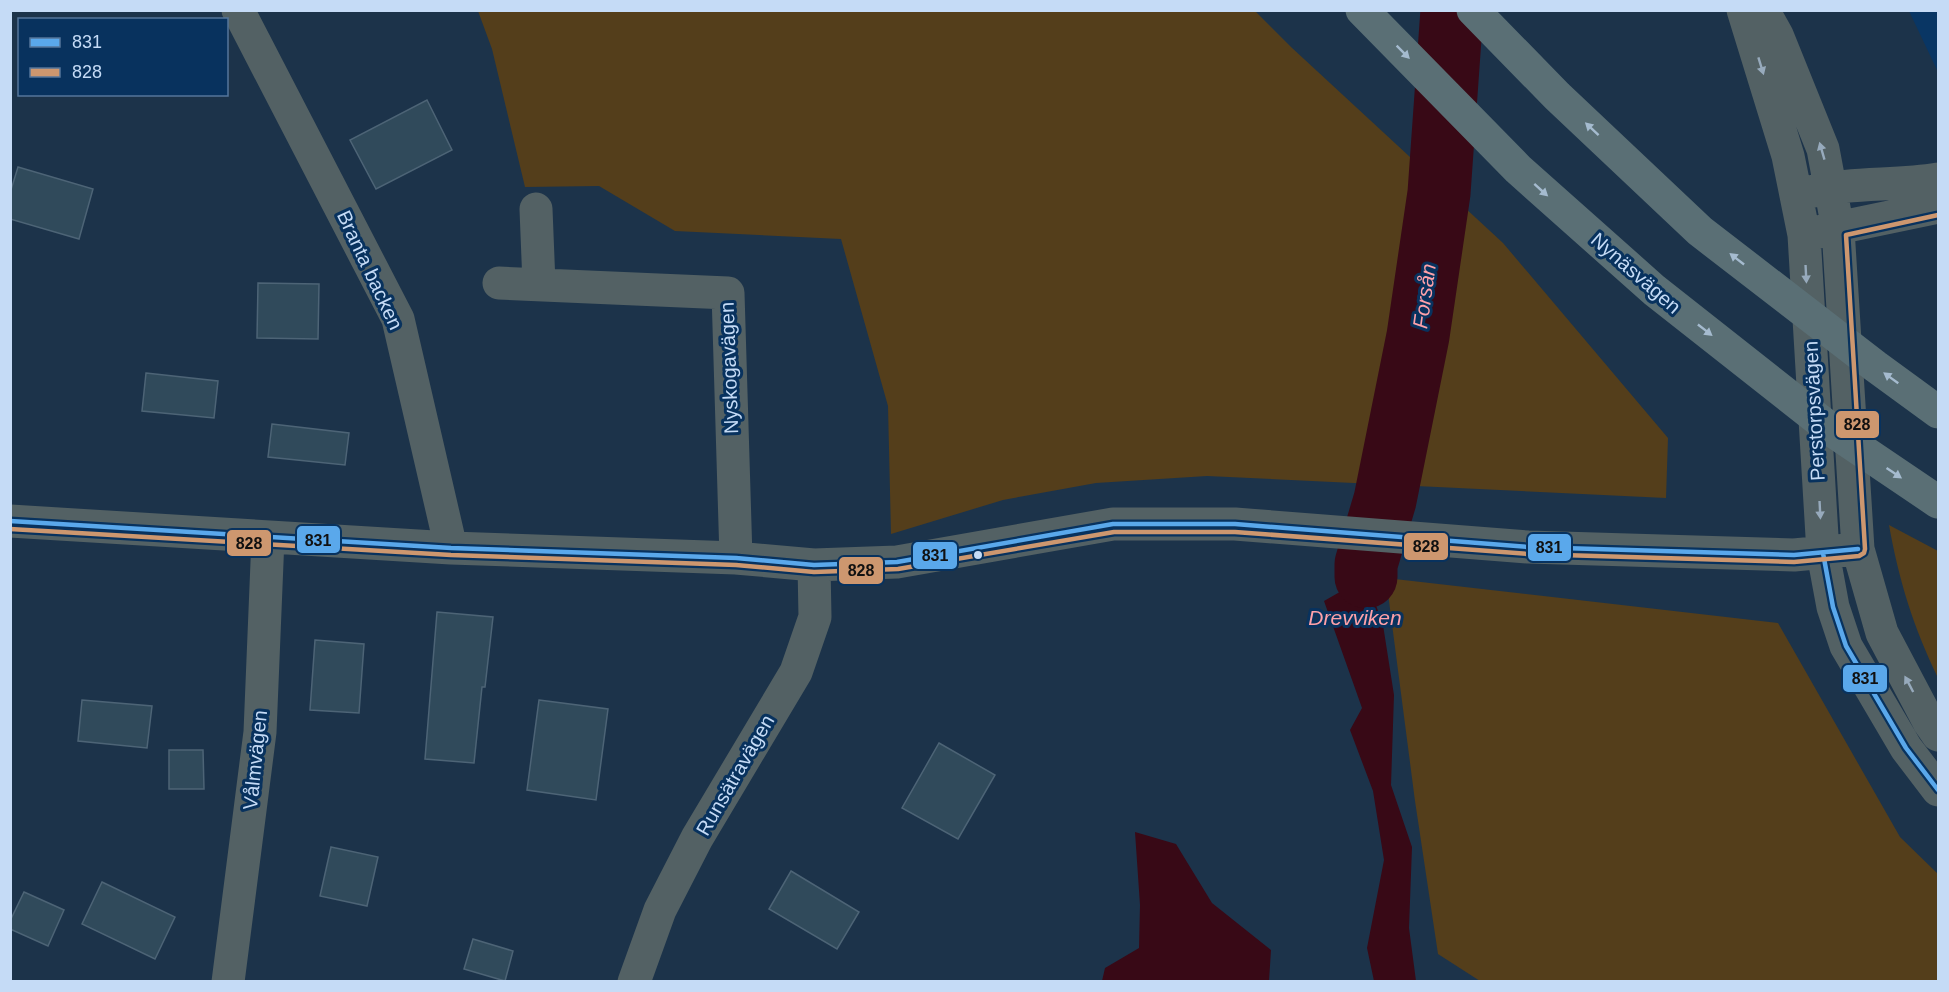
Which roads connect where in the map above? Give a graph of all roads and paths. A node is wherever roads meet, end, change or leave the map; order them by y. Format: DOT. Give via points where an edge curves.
graph roads {
  1 [pos="238,10"];
  2 [pos="1362,10"];
  3 [pos="1473,10"];
  4 [pos="1743,10"];
  5 [pos="1763,10"];
  6 [pos="1938,179"];
  7 [pos="1830,187"];
  8 [pos="1796,195"];
  9 [pos="1938,207"];
  10 [pos="536,209"];
  11 [pos="1838,229"];
  12 [pos="1804,235"];
  13 [pos="499,283"];
  14 [pos="539,284"];
  15 [pos="1938,412"];
  16 [pos="1938,502"];
  17 [pos="10,521"];
  18 [pos="268,538"];
  19 [pos="451,548"];
  20 [pos="1858,549"];
  21 [pos="1823,553"];
  22 [pos="736,558"];
  23 [pos="814,565"];
  24 [pos="1938,735"];
  25 [pos="1938,790"];
  26 [pos="228,981"];
  27 [pos="634,981"];
  1 -- 19 [label="street, Branta backen" via="398,320"];
  2 -- 16 [label="highway, Nynäsvägen, one-way" via="1518,169 1654,290 1833,431"];
  15 -- 3 [label="highway, one-way" via="1700,231 1557,96"];
  4 -- 8 [label="street, Perstorpsvägen, one-way" via="1788,156"];
  7 -- 5 [label="street, Perstorpsvägen, one-way" via="1823,149"];
  6 -- 7 [label="street"];
  7 -- 8 [label="street"];
  7 -- 11 [label="street, Perstorpsvägen"];
  8 -- 12 [label="street, Perstorpsvägen"];
  9 -- 11 [label="street"];
  10 -- 14 [label="street"];
  11 -- 12 [label="street"];
  11 -- 20 [label="street, Perstorpsvägen"];
  12 -- 21 [label="street, Perstorpsvägen, one-way"];
  13 -- 14 [label="street, Nyskogavägen"];
  14 -- 22 [label="street, Nyskogavägen" via="728,293"];
  17 -- 18 [label="street"];
  18 -- 19 [label="street"];
  18 -- 26 [label="street, Vålmvägen" via="260,732"];
  19 -- 22 [label="street"];
  20 -- 21 [label="street"];
  24 -- 20 [label="street, Perstorpsvägen, one-way" via="1882,633"];
  21 -- 23 [label="street" via="1528,547 1235,524 1113,524 897,562"];
  21 -- 25 [label="street, Perstorpsvägen" via="1833,607 1846,646 1906,748"];
  22 -- 23 [label="street"];
  23 -- 27 [label="street, Runsätravägen" via="815,617 796,672 697,838 660,910"];
}
